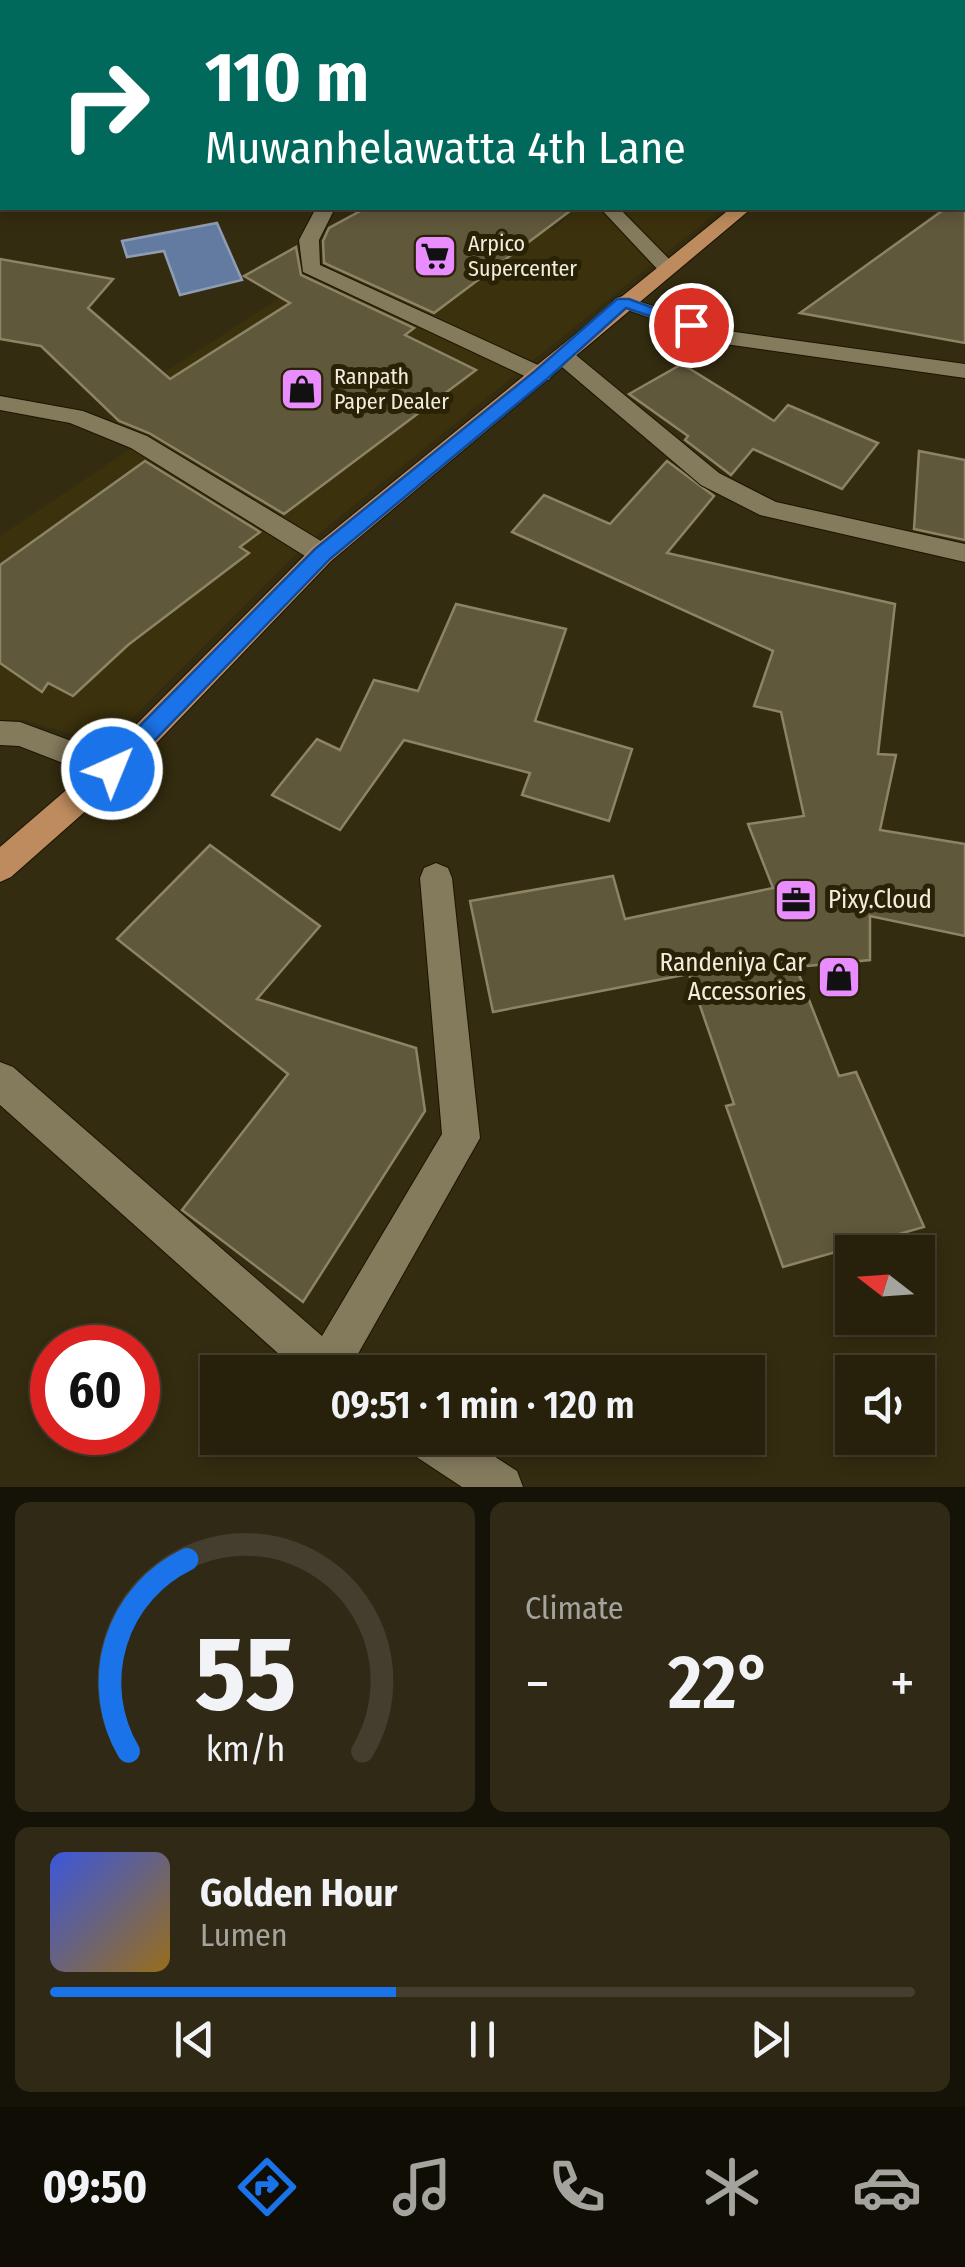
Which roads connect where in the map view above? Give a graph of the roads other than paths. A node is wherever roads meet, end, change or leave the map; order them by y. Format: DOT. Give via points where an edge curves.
graph roads {
  1 [pos="323,210"];
  2 [pos="611,210"];
  3 [pos="739,210"];
  4 [pos="666,267"];
  5 [pos="623,302"];
  6 [pos="563,356"];
  7 [pos="965,371"];
  8 [pos="541,375"];
  9 [pos="0,402"];
  10 [pos="965,553"];
  11 [pos="322,554"];
  12 [pos="0,734"];
  13 [pos="112,769"];
  14 [pos="0,867"];
  15 [pos="436,878"];
  16 [pos="0,1080"];
  17 [pos="311,1355"];
  18 [pos="338,1355"];
  19 [pos="453,1455"];
  20 [pos="501,1487"];
  1 -- 8 [label="street" via="310,240 310,268"];
  2 -- 4 [label="street"];
  3 -- 4 [label="main road"];
  4 -- 5 [label="main road"];
  5 -- 6 [label="main road"];
  5 -- 7 [label="street" via="725,337"];
  6 -- 8 [label="main road"];
  6 -- 10 [label="street" via="710,480 769,508"];
  8 -- 11 [label="main road"];
  9 -- 11 [label="street" via="76,416 140,442"];
  11 -- 13 [label="main road"];
  12 -- 13 [label="street" via="20,734"];
  13 -- 14 [label="main road"];
  15 -- 18 [label="street" via="462,1138"];
  16 -- 17 [label="street"];
  19 -- 20 [label="street"];
}
